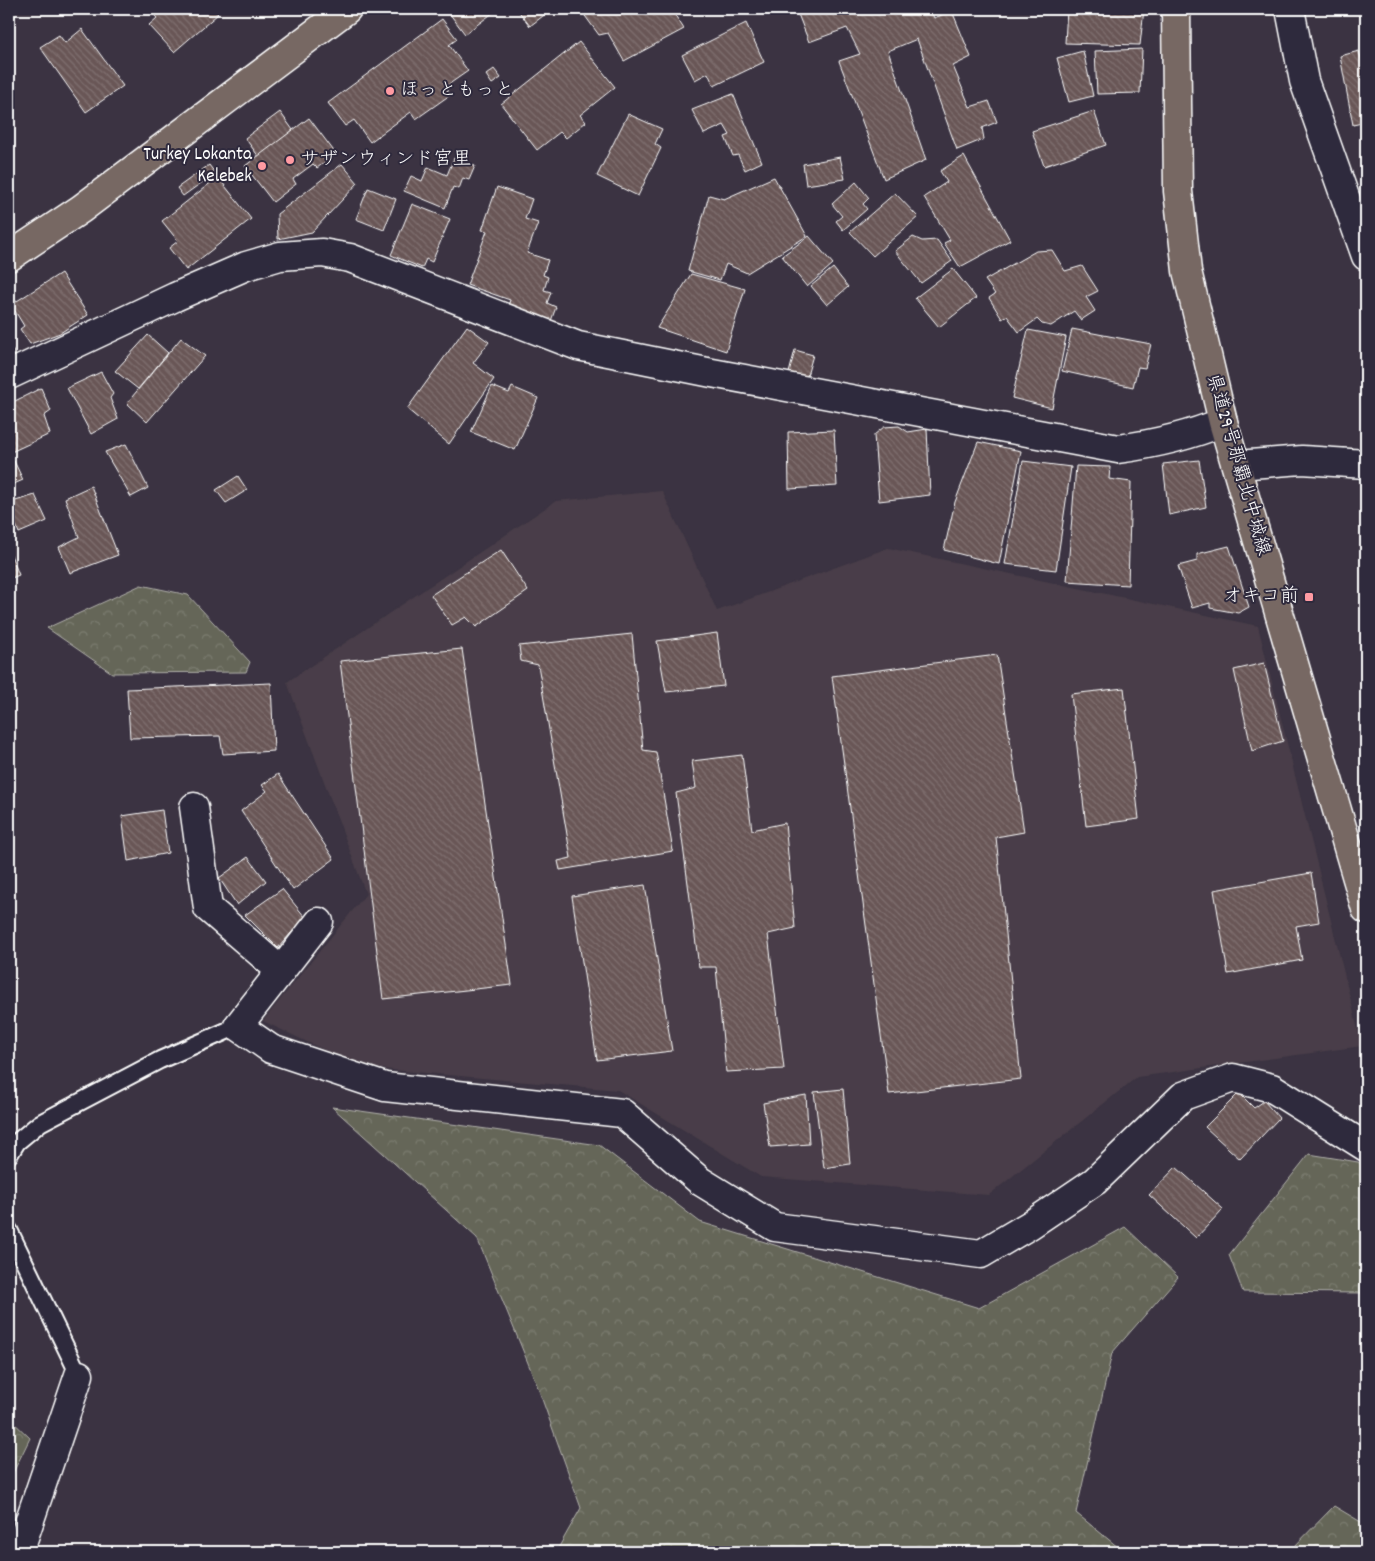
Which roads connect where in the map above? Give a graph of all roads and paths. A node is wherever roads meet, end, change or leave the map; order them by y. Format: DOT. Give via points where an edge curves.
graph roads {
  1 [pos="347,9"];
  2 [pos="1176,9"];
  3 [pos="1290,9"];
  4 [pos="10,255"];
  5 [pos="1366,256"];
  6 [pos="9,375"];
  7 [pos="1223,422"];
  8 [pos="1366,464"];
  9 [pos="1237,465"];
  10 [pos="194,807"];
  11 [pos="1366,909"];
  12 [pos="318,922"];
  13 [pos="281,971"];
  14 [pos="238,1026"];
  15 [pos="1366,1146"];
  16 [pos="9,1155"];
  17 [pos="9,1230"];
  18 [pos="79,1375"];
  19 [pos="19,1552"];
  1 -- 4 [label="main road" via="88,204"];
  2 -- 7 [label="main road, 県道29号那覇北中城線" via="1176,148 1182,233 1189,280"];
  3 -- 5 [label="street" via="1304,81"];
  6 -- 7 [label="street" via="246,266 280,256 322,253 350,258 578,346 1099,446 1118,449 1158,443"];
  7 -- 9 [label="main road, 県道29号那覇北中城線"];
  8 -- 9 [label="street" via="1302,460"];
  9 -- 11 [label="main road, 県道29号那覇北中城線"];
  10 -- 13 [label="street" via="208,908"];
  12 -- 13 [label="street"];
  13 -- 14 [label="street"];
  14 -- 15 [label="street" via="271,1049 386,1087 622,1113 700,1181 775,1227 981,1254 1095,1181 1184,1096 1233,1078 1272,1088"];
  14 -- 16 [label="lane" via="160,1060 40,1124 17,1142"];
  17 -- 18 [label="lane"];
  18 -- 19 [label="street"];
}
